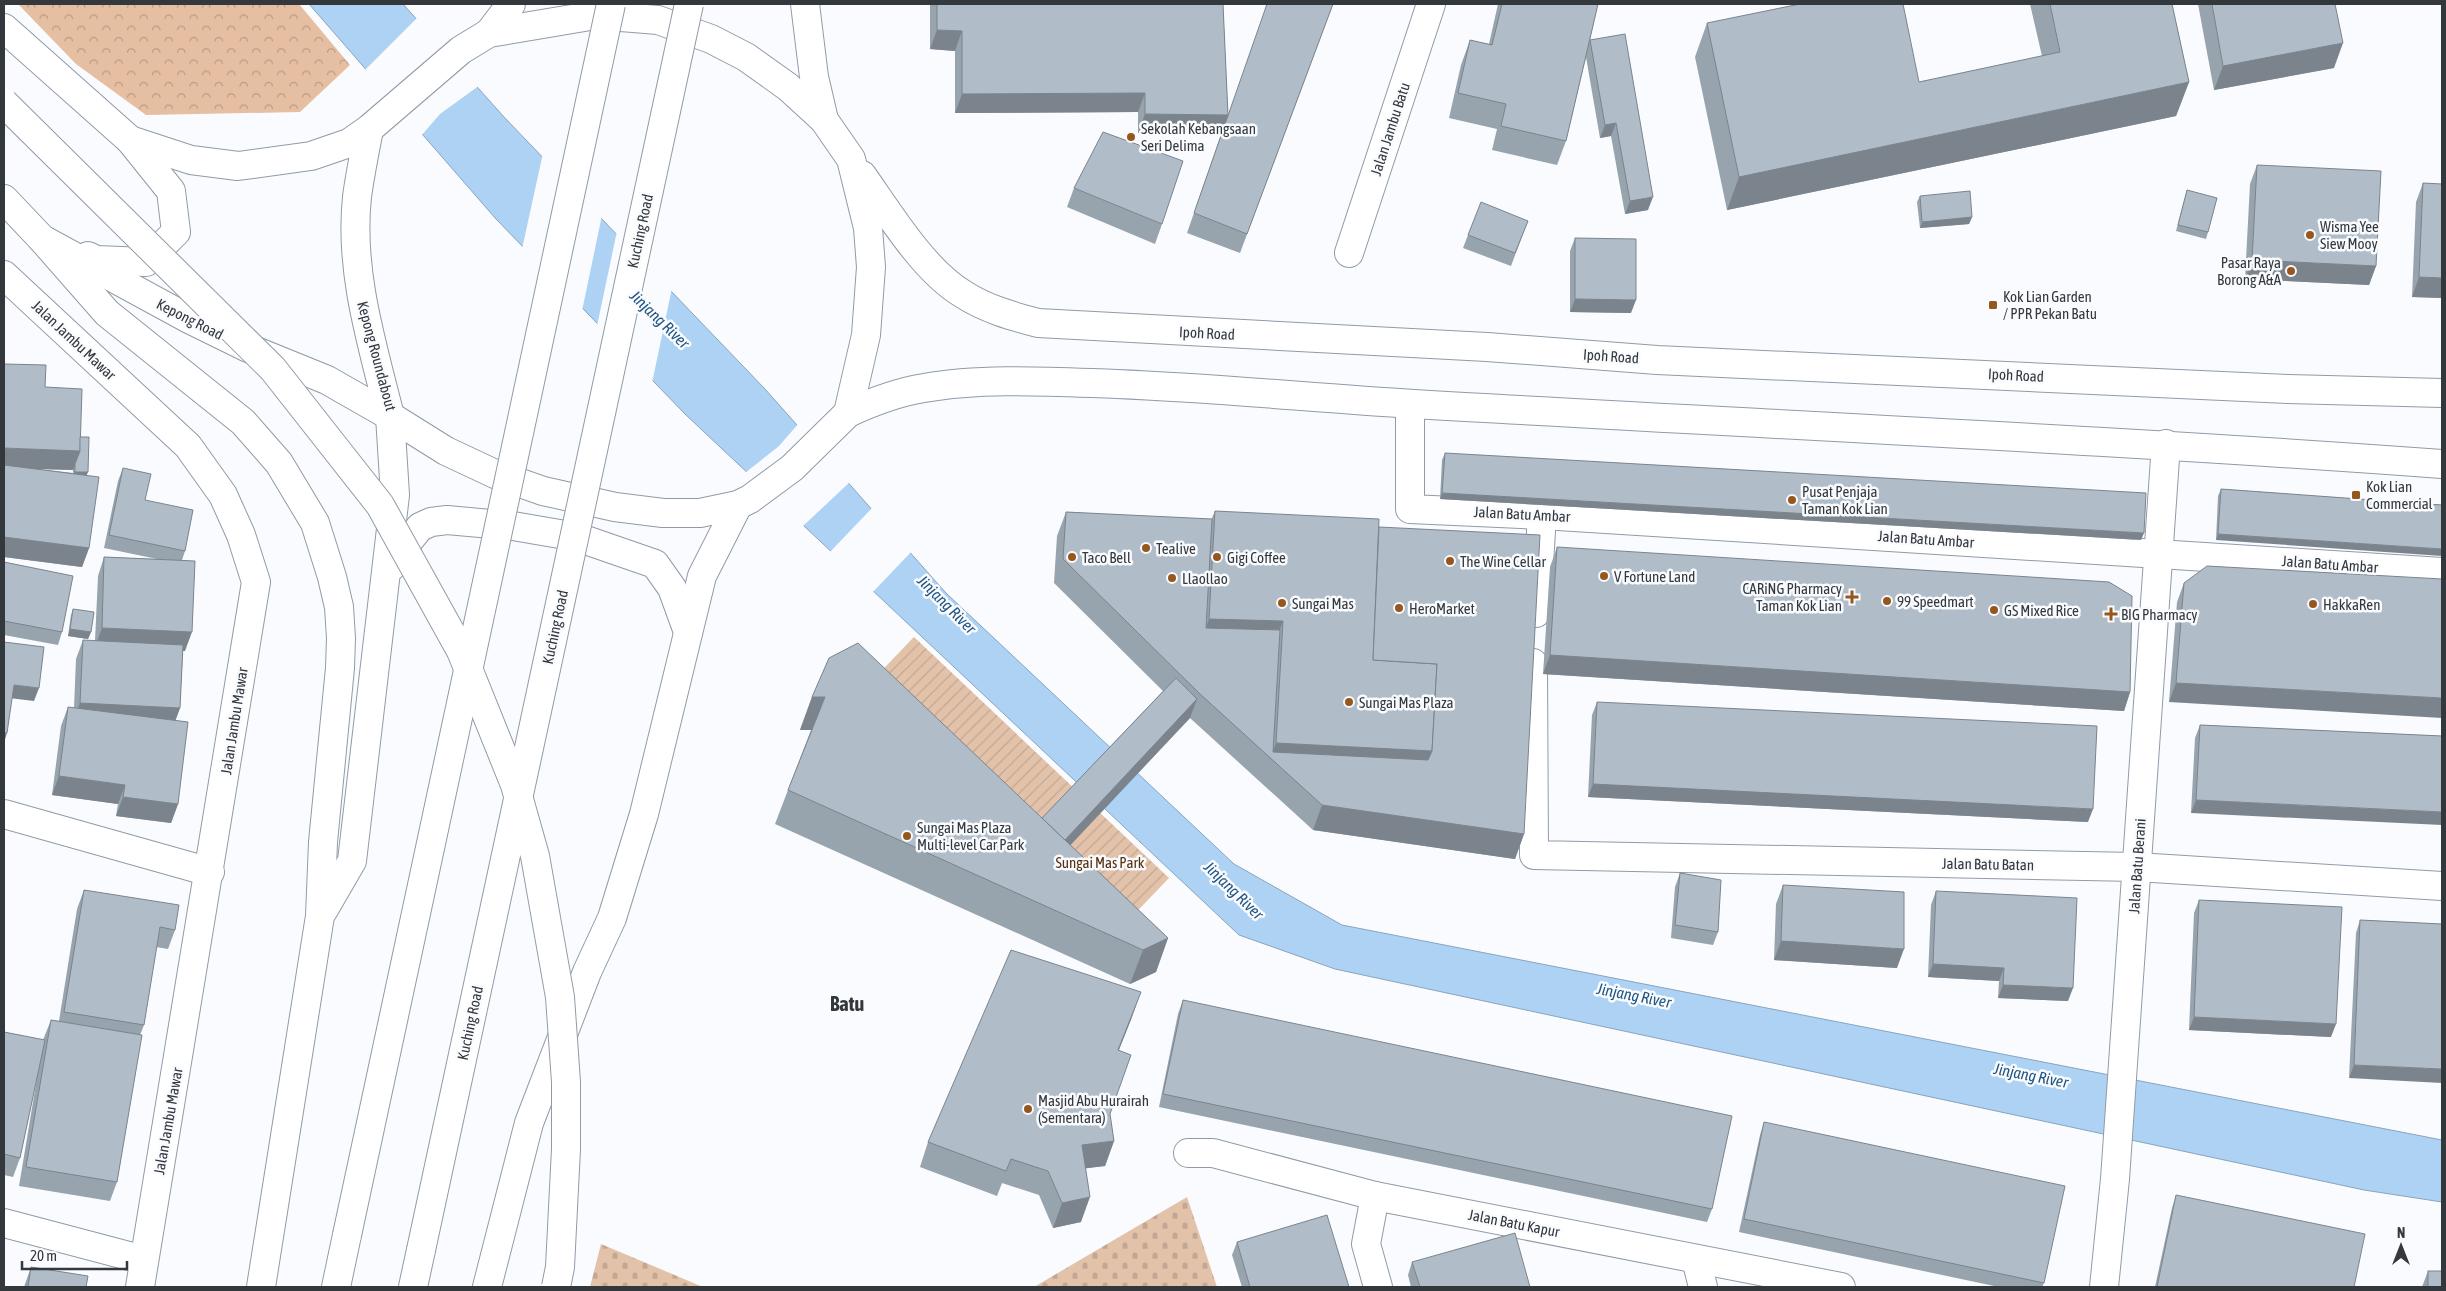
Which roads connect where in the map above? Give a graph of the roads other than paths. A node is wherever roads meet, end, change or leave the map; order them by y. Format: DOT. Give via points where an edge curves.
graph roads {
  1 [pos="512,4"];
  2 [pos="611,4"];
  3 [pos="689,4"];
  4 [pos="805,4"];
  5 [pos="1431,4"];
  6 [pos="4,28"];
  7 [pos="489,33"];
  8 [pos="4,103"];
  9 [pos="824,120"];
  10 [pos="369,129"];
  11 [pos="130,140"];
  12 [pos="851,159"];
  13 [pos="4,200"];
  14 [pos="42,239"];
  15 [pos="1349,254"];
  16 [pos="4,275"];
  17 [pos="2442,393"];
  18 [pos="1410,404"];
  19 [pos="390,416"];
  20 [pos="842,419"];
  21 [pos="2166,444"];
  22 [pos="2442,464"];
  23 [pos="744,502"];
  24 [pos="1542,515"];
  25 [pos="2158,553"];
  26 [pos="2442,572"];
  27 [pos="383,587"];
  28 [pos="688,632"];
  29 [pos="4,814"];
  30 [pos="2137,867"];
  31 [pos="210,872"];
  32 [pos="2442,886"];
  33 [pos="320,916"];
  34 [pos="1188,1153"];
  35 [pos="1375,1196"];
  36 [pos="4,1223"];
  37 [pos="1696,1259"];
  38 [pos="144,1260"];
  39 [pos="140,1287"];
  40 [pos="261,1287"];
  41 [pos="336,1287"];
  42 [pos="413,1287"];
  43 [pos="488,1287"];
  44 [pos="556,1287"];
  45 [pos="1378,1287"];
  46 [pos="1703,1287"];
  47 [pos="1841,1287"];
  48 [pos="2104,1287"];
  1 -- 7 [label="main road"];
  2 -- 41 [label="main road, bridge"];
  3 -- 42 [label="main road, Kuching Road, bridge"];
  4 -- 9 [label="main road" via="814,78"];
  5 -- 15 [label="main road, Jalan Jambu Batu"];
  6 -- 11 [label="main road"];
  7 -- 9 [label="main road" via="596,15 658,20 711,39 746,57 788,87"];
  7 -- 10 [label="main road" via="461,50"];
  8 -- 44 [label="main road, bridge" via="273,369 380,505 461,651 515,785 535,856 560,997 566,1082 566,1149"];
  9 -- 12 [label="main road"];
  10 -- 11 [label="main road" via="349,143 311,156 238,166 191,160"];
  10 -- 19 [label="main road, Kepong Roundabout" via="357,198 359,283"];
  11 -- 14 [label="main road" via="171,190 176,232 146,262 96,260"];
  12 -- 17 [label="main road, Ipoh Road" via="912,246 948,282 961,293 998,312 1038,324 1487,347 1657,360"];
  12 -- 20 [label="main road" via="868,228 872,267 866,335"];
  13 -- 14 [label="main road, Kepong Road"];
  14 -- 19 [label="main road, Kepong Road" via="190,319 246,347 327,380"];
  14 -- 33 [label="main road" via="107,313 243,422 278,463 316,523 339,607 341,638 323,842"];
  16 -- 31 [label="main road, Jalan Jambu Mawar" via="188,446 223,495 241,535 256,582"];
  18 -- 20 [label="main road" via="1186,387 1014,382 924,388 874,402"];
  18 -- 21 [label="main road"];
  18 -- 24 [label="main road, Jalan Batu Ambar" via="1410,509"];
  19 -- 23 [label="main road, Kepong Roundabout" via="446,450 495,474 572,499 664,513 700,513"];
  19 -- 27 [label="main road" via="394,495"];
  20 -- 23 [label="main road, Kepong Roundabout" via="792,468"];
  21 -- 22 [label="main road"];
  21 -- 25 [label="main road, Jalan Batu Berani"];
  23 -- 28 [label="main road" via="702,576"];
  24 -- 25 [label="main road, Jalan Batu Ambar"];
  24 -- 30 [label="main road, Jalan Batu Batan" via="1531,688 1534,855"];
  25 -- 26 [label="main road, Jalan Batu Ambar"];
  25 -- 30 [label="main road, Jalan Batu Berani"];
  27 -- 28 [label="main road" via="393,560 420,527 447,520 513,526 577,537 655,564 672,588"];
  27 -- 33 [label="main road" via="352,861"];
  28 -- 43 [label="main road" via="644,814 612,918 587,972 529,1123"];
  29 -- 31 [label="main road"];
  30 -- 32 [label="main road, Jalan Batu Batan"];
  30 -- 48 [label="main road, Jalan Batu Berani"];
  31 -- 38 [label="main road, Jalan Jambu Mawar"];
  33 -- 40 [label="main road"];
  34 -- 35 [label="main road, Jalan Batu Kapur" via="1213,1154"];
  35 -- 37 [label="main road, Jalan Batu Kapur"];
  35 -- 45 [label="main road" via="1366,1244"];
  36 -- 38 [label="main road"];
  37 -- 46 [label="main road"];
  37 -- 47 [label="main road, Jalan Batu Kapur"];
  38 -- 39 [label="main road, Jalan Jambu Mawar"];
}
